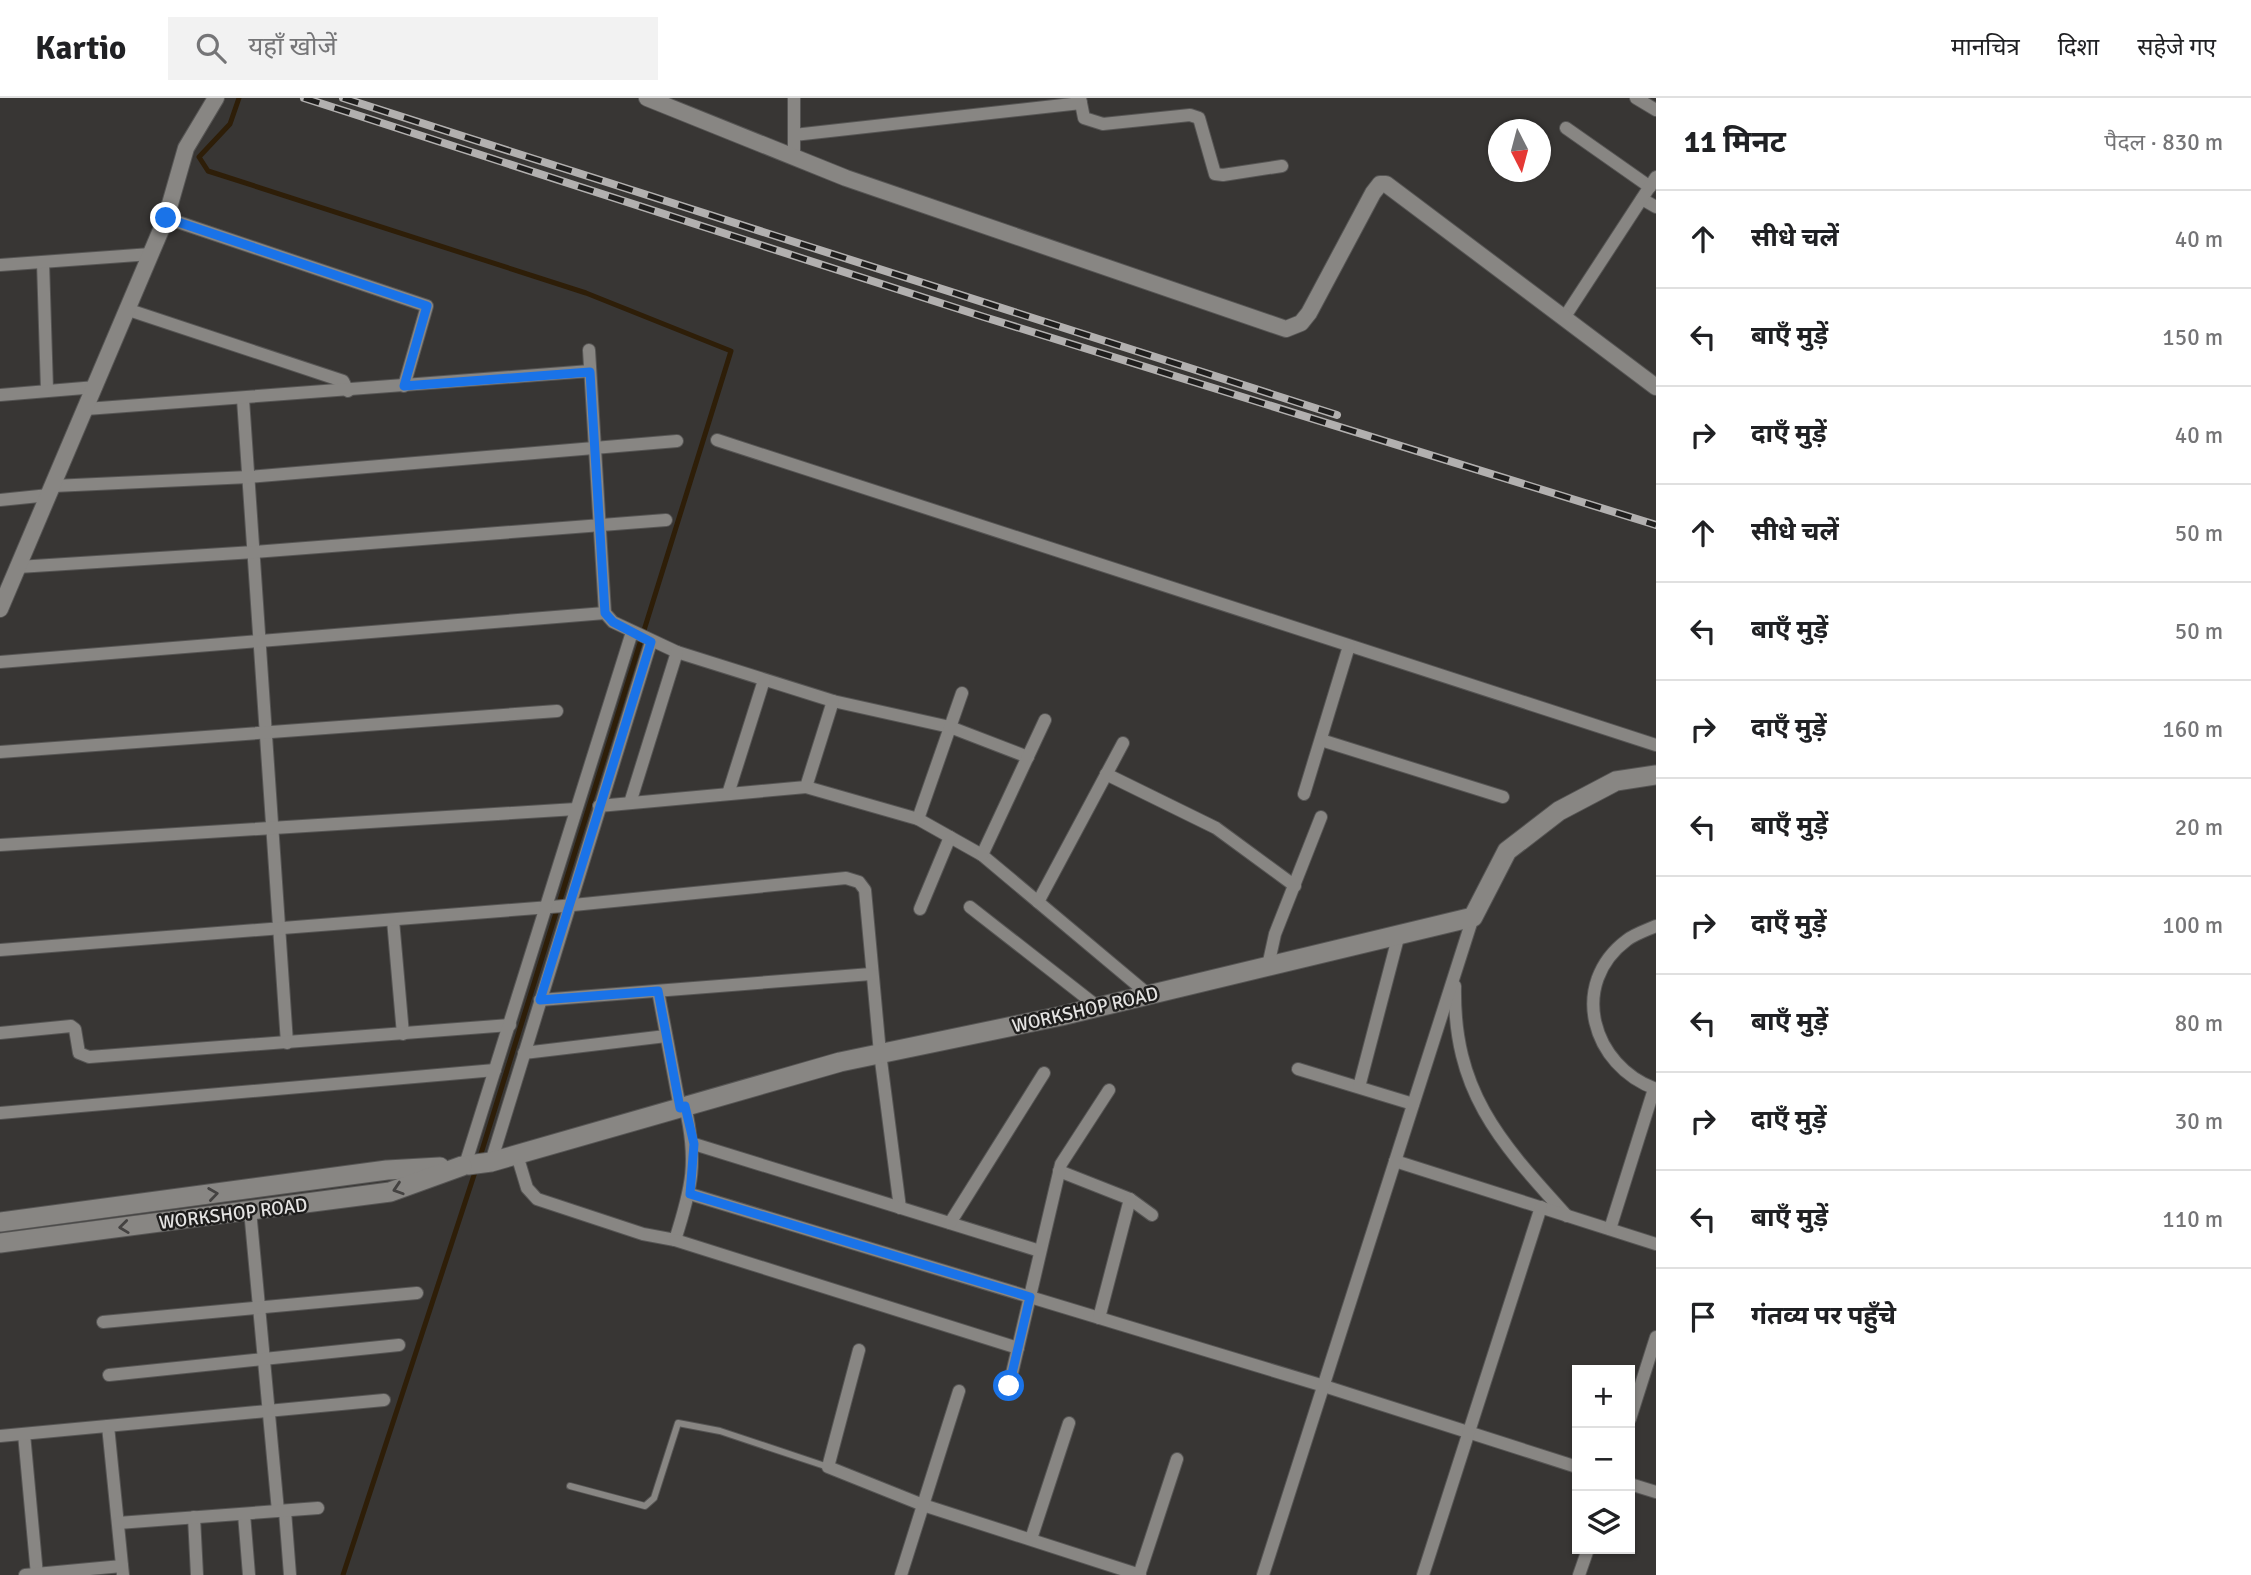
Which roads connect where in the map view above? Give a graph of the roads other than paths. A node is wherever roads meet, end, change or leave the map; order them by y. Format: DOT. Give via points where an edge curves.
graph roads {
  1 [pos="216,98"];
  2 [pos="647,98"];
  3 [pos="794,98"];
  4 [pos="1636,98"];
  5 [pos="1080,100"];
  6 [pos="1656,110"];
  7 [pos="1566,128"];
  8 [pos="794,135"];
  9 [pos="794,158"];
  10 [pos="1282,166"];
  11 [pos="1653,182"];
  12 [pos="1642,199"];
  13 [pos="1656,208"];
  14 [pos="166,218"];
  15 [pos="151,254"];
  16 [pos="43,262"];
  17 [pos="0,265"];
  18 [pos="129,310"];
  19 [pos="1564,318"];
  20 [pos="589,350"];
  21 [pos="590,372"];
  22 [pos="404,386"];
  23 [pos="96,387"];
  24 [pos="1656,387"];
  25 [pos="47,390"];
  26 [pos="348,391"];
  27 [pos="0,395"];
  28 [pos="243,398"];
  29 [pos="86,409"];
  30 [pos="717,440"];
  31 [pos="677,441"];
  32 [pos="595,450"];
  33 [pos="249,477"];
  34 [pos="51,490"];
  35 [pos="0,500"];
  36 [pos="666,520"];
  37 [pos="600,525"];
  38 [pos="254,552"];
  39 [pos="18,567"];
  40 [pos="0,609"];
  41 [pos="605,613"];
  42 [pos="642,638"];
  43 [pos="260,642"];
  44 [pos="1349,646"];
  45 [pos="677,652"];
  46 [pos="0,662"];
  47 [pos="764,680"];
  48 [pos="962,693"];
  49 [pos="833,701"];
  50 [pos="557,710"];
  51 [pos="1045,720"];
  52 [pos="950,727"];
  53 [pos="267,735"];
  54 [pos="1321,740"];
  55 [pos="1123,743"];
  56 [pos="1656,745"];
  57 [pos="0,752"];
  58 [pos="1028,757"];
  59 [pos="1106,774"];
  60 [pos="1656,775"];
  61 [pos="806,787"];
  62 [pos="728,794"];
  63 [pos="1304,794"];
  64 [pos="1503,797"];
  65 [pos="630,803"];
  66 [pos="599,806"];
  67 [pos="576,809"];
  68 [pos="1321,817"];
  69 [pos="918,819"];
  70 [pos="273,827"];
  71 [pos="950,837"];
  72 [pos="0,845"];
  73 [pos="982,855"];
  74 [pos="1295,886"];
  75 [pos="1038,902"];
  76 [pos="558,906"];
  77 [pos="970,907"];
  78 [pos="920,909"];
  79 [pos="1473,917"];
  80 [pos="393,920"];
  81 [pos="1656,926"];
  82 [pos="280,929"];
  83 [pos="1399,934"];
  84 [pos="0,950"];
  85 [pos="1268,966"];
  86 [pos="1455,972"];
  87 [pos="872,974"];
  88 [pos="658,991"];
  89 [pos="1149,995"];
  90 [pos="540,1000"];
  91 [pos="1098,1007"];
  92 [pos="510,1025"];
  93 [pos="0,1032"];
  94 [pos="403,1034"];
  95 [pos="666,1037"];
  96 [pos="287,1043"];
  97 [pos="524,1053"];
  98 [pos="880,1053"];
  99 [pos="1298,1069"];
  100 [pos="495,1070"];
  101 [pos="1044,1073"];
  102 [pos="1359,1087"];
  103 [pos="1655,1089"];
  104 [pos="1109,1090"];
  105 [pos="1413,1104"];
  106 [pos="683,1107"];
  107 [pos="0,1113"];
  108 [pos="694,1144"];
  109 [pos="517,1155"];
  110 [pos="1395,1161"];
  111 [pos="474,1164"];
  112 [pos="1059,1171"];
  113 [pos="690,1194"];
  114 [pos="1130,1199"];
  115 [pos="900,1208"];
  116 [pos="1541,1208"];
  117 [pos="250,1210"];
  118 [pos="1152,1214"];
  119 [pos="1567,1216"];
  120 [pos="0,1222"];
  121 [pos="950,1223"];
  122 [pos="1610,1229"];
  123 [pos="675,1241"];
  124 [pos="1652,1241"];
  125 [pos="0,1243"];
  126 [pos="1040,1251"];
  127 [pos="416,1293"];
  128 [pos="1030,1297"];
  129 [pos="259,1308"];
  130 [pos="1099,1318"];
  131 [pos="103,1322"];
  132 [pos="1656,1337"];
  133 [pos="399,1345"];
  134 [pos="1018,1348"];
  135 [pos="859,1350"];
  136 [pos="264,1359"];
  137 [pos="109,1375"];
  138 [pos="1009,1386"];
  139 [pos="1324,1386"];
  140 [pos="959,1391"];
  141 [pos="384,1400"];
  142 [pos="1635,1403"];
  143 [pos="268,1411"];
  144 [pos="1069,1423"];
  145 [pos="108,1426"];
  146 [pos="1469,1433"];
  147 [pos="24,1434"];
  148 [pos="0,1436"];
  149 [pos="1177,1459"];
  150 [pos="1572,1465"];
  151 [pos="828,1467"];
  152 [pos="569,1486"];
  153 [pos="1635,1486"];
  154 [pos="1656,1492"];
  155 [pos="923,1505"];
  156 [pos="318,1508"];
  157 [pos="281,1511"];
  158 [pos="244,1514"];
  159 [pos="194,1517"];
  160 [pos="118,1523"];
  161 [pos="1031,1539"];
  162 [pos="1586,1554"];
  163 [pos="123,1571"];
  164 [pos="33,1575"];
  165 [pos="197,1575"];
  166 [pos="249,1575"];
  167 [pos="290,1575"];
  168 [pos="901,1575"];
  169 [pos="1139,1575"];
  170 [pos="1264,1575"];
  171 [pos="1423,1575"];
  172 [pos="1579,1575"];
  1 -- 14 [label="street" via="186,148"];
  2 -- 9 [label="street"];
  3 -- 8 [label="street"];
  4 -- 6 [label="street"];
  5 -- 8 [label="street"];
  5 -- 10 [label="street" via="1084,118 1103,124 1190,115 1199,118 1215,174"];
  7 -- 11 [label="street"];
  8 -- 9 [label="street"];
  9 -- 19 [label="street" via="1286,329 1301,323 1309,313 1373,193 1386,184"];
  11 -- 12 [label="street"];
  12 -- 13 [label="street"];
  12 -- 19 [label="street"];
  14 -- 15 [label="street"];
  14 -- 22 [label="street" via="427,306"];
  15 -- 16 [label="street"];
  15 -- 18 [label="street"];
  16 -- 17 [label="street"];
  16 -- 25 [label="street"];
  18 -- 23 [label="street"];
  18 -- 26 [label="street" via="343,381"];
  19 -- 24 [label="street"];
  20 -- 21 [label="street"];
  21 -- 22 [label="street"];
  21 -- 32 [label="street"];
  22 -- 26 [label="street"];
  23 -- 25 [label="street"];
  23 -- 29 [label="street"];
  25 -- 27 [label="street"];
  26 -- 28 [label="street"];
  28 -- 29 [label="street"];
  28 -- 33 [label="street"];
  29 -- 34 [label="street"];
  30 -- 44 [label="street"];
  31 -- 32 [label="street"];
  32 -- 33 [label="street"];
  32 -- 37 [label="street"];
  33 -- 34 [label="street"];
  33 -- 38 [label="street"];
  34 -- 35 [label="street"];
  34 -- 39 [label="street"];
  36 -- 37 [label="street"];
  37 -- 38 [label="street"];
  37 -- 41 [label="street"];
  38 -- 39 [label="street"];
  38 -- 43 [label="street"];
  39 -- 40 [label="street"];
  41 -- 42 [label="street"];
  41 -- 43 [label="street"];
  42 -- 45 [label="street"];
  42 -- 66 [label="street"];
  42 -- 67 [label="street"];
  43 -- 46 [label="street"];
  43 -- 53 [label="street"];
  44 -- 54 [label="street"];
  44 -- 56 [label="street"];
  45 -- 47 [label="street"];
  45 -- 65 [label="street"];
  47 -- 49 [label="street"];
  47 -- 62 [label="street"];
  48 -- 52 [label="street"];
  49 -- 52 [label="street"];
  49 -- 61 [label="street"];
  50 -- 53 [label="street"];
  51 -- 58 [label="street"];
  52 -- 58 [label="street"];
  52 -- 69 [label="street"];
  53 -- 57 [label="street"];
  53 -- 70 [label="street"];
  54 -- 63 [label="street"];
  54 -- 64 [label="street"];
  55 -- 59 [label="street"];
  58 -- 73 [label="street"];
  59 -- 74 [label="street" via="1216,828"];
  59 -- 75 [label="street"];
  60 -- 79 [label="main road" via="1616,781 1559,811 1507,851"];
  61 -- 62 [label="street"];
  61 -- 69 [label="street"];
  62 -- 65 [label="street"];
  65 -- 66 [label="street"];
  66 -- 76 [label="street"];
  67 -- 70 [label="street"];
  67 -- 76 [label="street"];
  68 -- 74 [label="street"];
  69 -- 71 [label="street"];
  70 -- 72 [label="street"];
  70 -- 82 [label="street"];
  71 -- 73 [label="street"];
  71 -- 78 [label="street"];
  73 -- 75 [label="street"];
  74 -- 85 [label="street" via="1275,934"];
  75 -- 89 [label="street"];
  76 -- 80 [label="street"];
  76 -- 87 [label="street" via="846,878 865,890"];
  76 -- 90 [label="street"];
  76 -- 92 [label="street"];
  77 -- 91 [label="street"];
  79 -- 83 [label="main road, WORKSHOP ROAD"];
  79 -- 86 [label="street"];
  80 -- 82 [label="street"];
  80 -- 94 [label="street"];
  81 -- 103 [label="street" via="1627,940 1606,963 1594,992 1594,1023 1605,1052 1626,1075"];
  82 -- 84 [label="street"];
  82 -- 96 [label="street"];
  83 -- 85 [label="main road, WORKSHOP ROAD"];
  83 -- 102 [label="street"];
  85 -- 89 [label="main road, WORKSHOP ROAD"];
  86 -- 105 [label="street"];
  86 -- 119 [label="street" via="1454,1026 1466,1076 1486,1117"];
  87 -- 88 [label="street"];
  87 -- 98 [label="street"];
  88 -- 90 [label="street"];
  88 -- 95 [label="street"];
  89 -- 91 [label="main road, WORKSHOP ROAD"];
  90 -- 97 [label="street"];
  91 -- 98 [label="main road, WORKSHOP ROAD"];
  92 -- 94 [label="street"];
  92 -- 100 [label="street"];
  93 -- 96 [label="street" via="71,1026 79,1053 89,1057"];
  94 -- 96 [label="street"];
  95 -- 97 [label="street"];
  95 -- 106 [label="street"];
  97 -- 111 [label="street"];
  98 -- 106 [label="main road, WORKSHOP ROAD"];
  98 -- 115 [label="street"];
  99 -- 102 [label="street"];
  100 -- 107 [label="street"];
  100 -- 111 [label="street"];
  101 -- 121 [label="street"];
  102 -- 105 [label="street"];
  103 -- 122 [label="street"];
  104 -- 112 [label="street"];
  105 -- 110 [label="street"];
  106 -- 108 [label="street"];
  106 -- 109 [label="main road, WORKSHOP ROAD"];
  108 -- 113 [label="street"];
  108 -- 115 [label="street"];
  109 -- 111 [label="main road, WORKSHOP ROAD"];
  109 -- 123 [label="street" via="527,1188 537,1199"];
  110 -- 116 [label="street"];
  110 -- 139 [label="street"];
  111 -- 117 [label="main road, WORKSHOP ROAD, one-way" via="390,1192"];
  120 -- 111 [label="main road, WORKSHOP ROAD, one-way" via="387,1170"];
  112 -- 114 [label="street"];
  112 -- 126 [label="street"];
  113 -- 123 [label="street"];
  113 -- 128 [label="street"];
  114 -- 118 [label="street"];
  114 -- 130 [label="street"];
  115 -- 121 [label="street"];
  116 -- 119 [label="street"];
  116 -- 146 [label="street"];
  117 -- 125 [label="main road, WORKSHOP ROAD, one-way"];
  117 -- 129 [label="street"];
  119 -- 122 [label="street"];
  121 -- 126 [label="street"];
  122 -- 124 [label="street"];
  123 -- 134 [label="street"];
  126 -- 128 [label="street"];
  127 -- 129 [label="street"];
  128 -- 130 [label="street"];
  128 -- 134 [label="street"];
  129 -- 131 [label="street"];
  129 -- 136 [label="street"];
  130 -- 139 [label="street"];
  132 -- 142 [label="street"];
  133 -- 136 [label="street"];
  134 -- 138 [label="street"];
  135 -- 151 [label="street"];
  136 -- 137 [label="street"];
  136 -- 143 [label="street"];
  139 -- 146 [label="street"];
  139 -- 170 [label="street"];
  140 -- 155 [label="street"];
  141 -- 143 [label="street"];
  143 -- 145 [label="street"];
  143 -- 157 [label="street"];
  144 -- 161 [label="street"];
  145 -- 147 [label="street"];
  145 -- 160 [label="street"];
  146 -- 150 [label="street"];
  146 -- 171 [label="street"];
  147 -- 148 [label="street"];
  147 -- 164 [label="street"];
  149 -- 169 [label="street"];
  151 -- 152 [label="lane" via="687,1422 674,1429 654,1498 645,1506"];
  151 -- 155 [label="street"];
  153 -- 154 [label="street"];
  155 -- 161 [label="street"];
  155 -- 168 [label="street"];
  156 -- 157 [label="street"];
  157 -- 158 [label="street"];
  157 -- 167 [label="street"];
  158 -- 159 [label="street"];
  158 -- 166 [label="street"];
  159 -- 160 [label="street"];
  159 -- 165 [label="street"];
  160 -- 163 [label="street"];
  161 -- 169 [label="street"];
  162 -- 172 [label="street"];
  163 -- 164 [label="street"];
}
